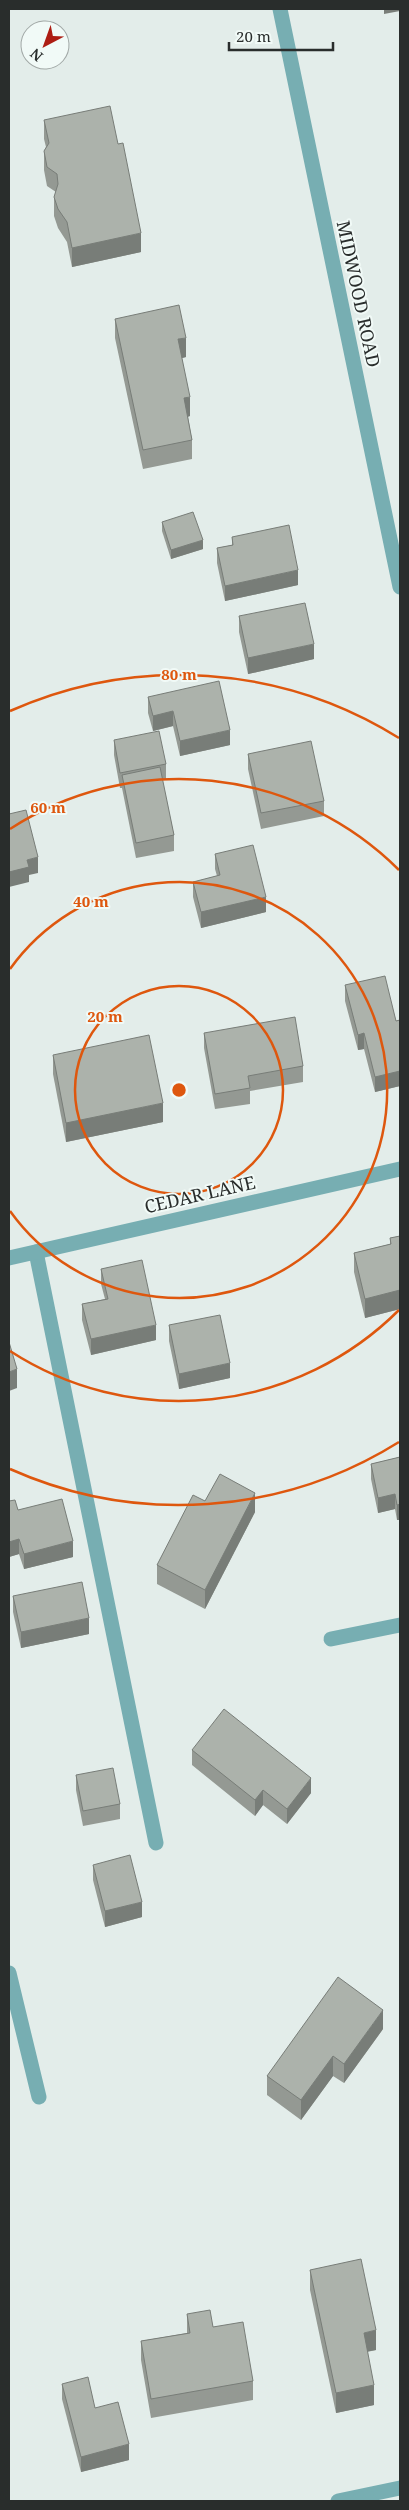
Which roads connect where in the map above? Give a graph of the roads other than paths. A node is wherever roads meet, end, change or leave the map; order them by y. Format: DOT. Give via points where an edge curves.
graph roads {
  1 [pos="280,9"];
  2 [pos="400,587"];
  3 [pos="400,1169"];
  4 [pos="36,1252"];
  5 [pos="9,1258"];
  6 [pos="400,1625"];
  7 [pos="331,1639"];
  8 [pos="156,1843"];
  9 [pos="9,1973"];
  10 [pos="39,2097"];
  11 [pos="400,2488"];
  12 [pos="338,2501"];
  1 -- 2 [label="street, MIDWOOD ROAD"];
  3 -- 4 [label="street, CEDAR LANE"];
  4 -- 5 [label="street, CEDAR LANE"];
  4 -- 8 [label="street"];
  6 -- 7 [label="street"];
  9 -- 10 [label="street"];
  11 -- 12 [label="street"];
}
